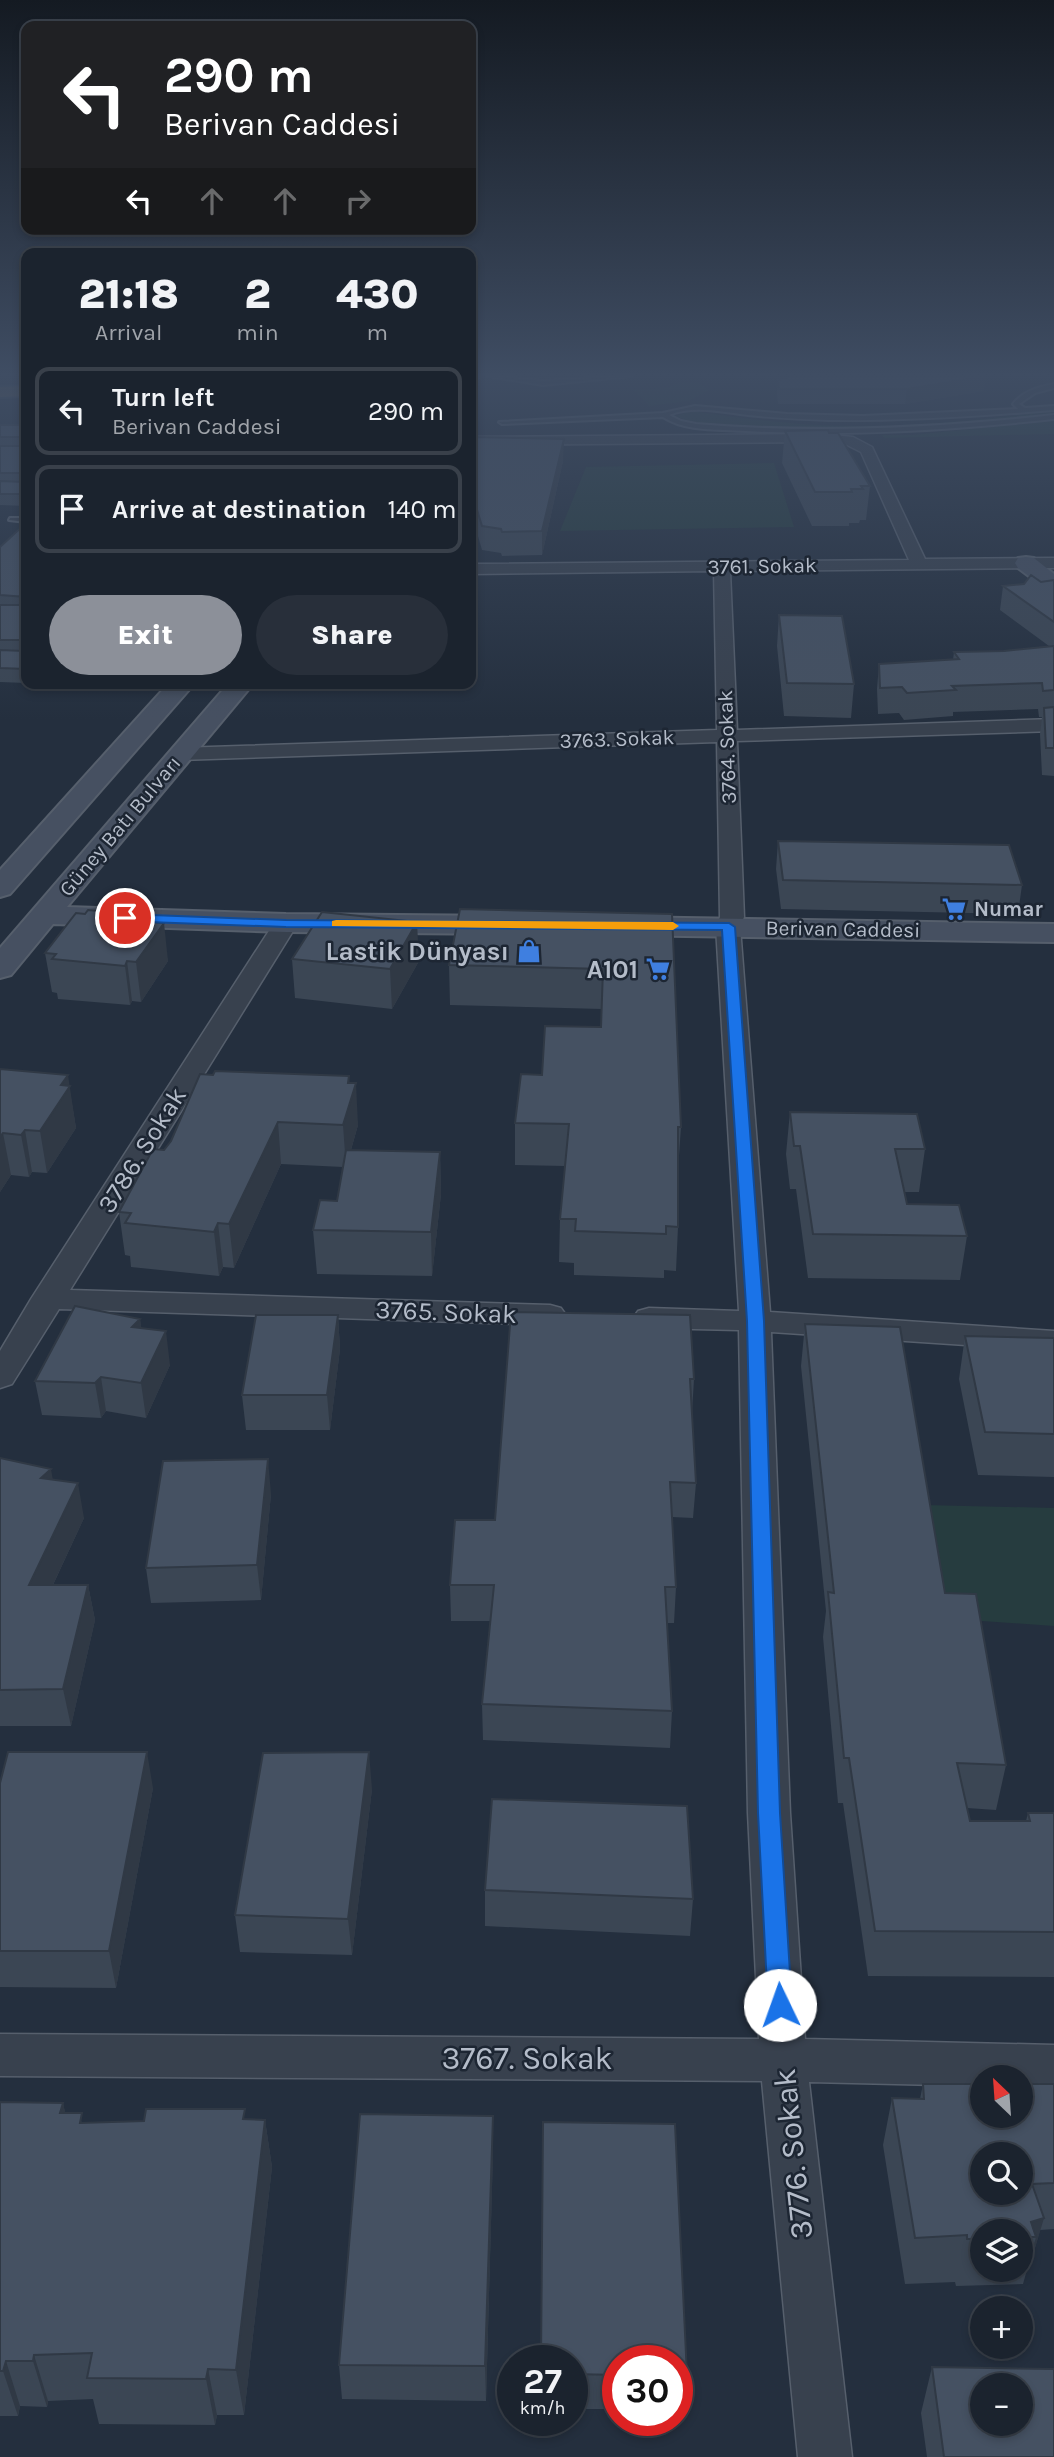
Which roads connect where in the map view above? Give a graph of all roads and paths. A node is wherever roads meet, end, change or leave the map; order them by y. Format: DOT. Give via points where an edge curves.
graph roads {
  1 [pos="885,491"];
  2 [pos="13,520"];
  3 [pos="21,520"];
  4 [pos="1026,563"];
  5 [pos="1054,563"];
  6 [pos="919,565"];
  7 [pos="722,566"];
  8 [pos="476,569"];
  9 [pos="1054,584"];
  10 [pos="179,689"];
  11 [pos="237,689"];
  12 [pos="1054,725"];
  13 [pos="726,735"];
  14 [pos="179,754"];
  15 [pos="0,888"];
  16 [pos="45,915"];
  17 [pos="286,923"];
  18 [pos="535,925"];
  19 [pos="590,926"];
  20 [pos="729,927"];
  21 [pos="1054,933"];
  22 [pos="0,968"];
  23 [pos="47,1299"];
  24 [pos="575,1316"];
  25 [pos="617,1317"];
  26 [pos="755,1321"];
  27 [pos="1054,1340"];
  28 [pos="0,1377"];
  29 [pos="0,2055"];
  30 [pos="783,2060"];
  31 [pos="1054,2066"];
  32 [pos="825,2457"];
  1 -- 6 [label="street"];
  2 -- 3 [label="lane"];
  4 -- 5 [label="street, 3761. Sokak"];
  4 -- 6 [label="street, 3761. Sokak"];
  4 -- 9 [label="street"];
  6 -- 7 [label="street, 3761. Sokak"];
  7 -- 8 [label="street, 3761. Sokak"];
  7 -- 13 [label="street, 3764. Sokak"];
  10 -- 15 [label="street, Güney Batı Bulvarı"];
  11 -- 14 [label="street, Güney Batı Bulvarı"];
  12 -- 13 [label="street, 3763. Sokak"];
  13 -- 14 [label="street, 3763. Sokak"];
  13 -- 20 [label="street, 3764. Sokak" via="732,858"];
  14 -- 16 [label="street, Güney Batı Bulvarı"];
  16 -- 17 [label="street"];
  16 -- 22 [label="street, Güney Batı Bulvarı"];
  17 -- 18 [label="street"];
  17 -- 23 [label="street, 3786. Sokak"];
  19 -- 20 [label="street, Berivan Caddesi"];
  20 -- 21 [label="street, Berivan Caddesi"];
  20 -- 26 [label="street, 3776. Sokak"];
  23 -- 24 [label="street, 3765. Sokak"];
  23 -- 28 [label="street, 3786. Sokak"];
  25 -- 26 [label="street"];
  26 -- 27 [label="street"];
  26 -- 30 [label="street, 3776. Sokak" via="769,1813"];
  29 -- 30 [label="street, 3767. Sokak"];
  30 -- 31 [label="street, 3767. Sokak"];
  30 -- 32 [label="street, 3776. Sokak"];
}
